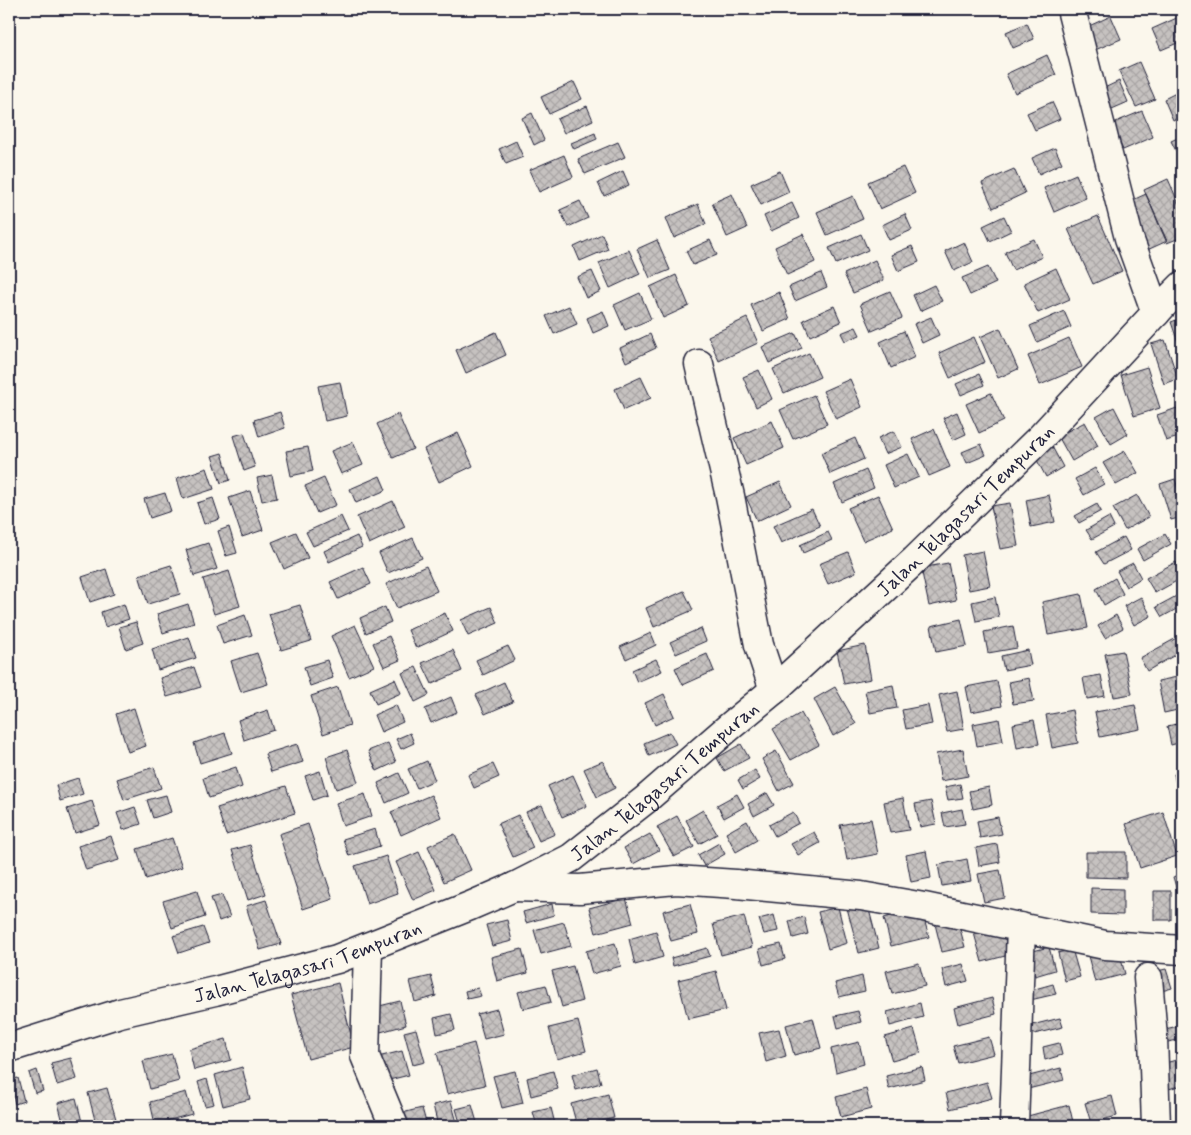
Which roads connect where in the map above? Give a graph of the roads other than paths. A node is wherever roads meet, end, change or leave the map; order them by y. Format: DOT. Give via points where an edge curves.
graph roads {
  1 [pos="1071,9"];
  2 [pos="1182,286"];
  3 [pos="1156,313"];
  4 [pos="699,364"];
  5 [pos="774,690"];
  6 [pos="514,887"];
  7 [pos="1021,927"];
  8 [pos="368,946"];
  9 [pos="1182,950"];
  10 [pos="1148,978"];
  11 [pos="9,1048"];
  12 [pos="394,1126"];
  13 [pos="1014,1126"];
  14 [pos="1156,1126"];
  1 -- 3 [label="street" via="1129,238"];
  2 -- 3 [label="street, Jalan Telagasari Tempuran"];
  3 -- 5 [label="street, Jalan Telagasari Tempuran" via="1042,436 915,560"];
  4 -- 5 [label="street" via="730,496 759,646"];
  5 -- 6 [label="street, Jalan Telagasari Tempuran" via="572,858"];
  6 -- 7 [label="street" via="580,889 676,880 736,884 861,896"];
  6 -- 8 [label="street, Jalan Telagasari Tempuran"];
  7 -- 9 [label="street" via="1105,945"];
  7 -- 13 [label="street"];
  8 -- 11 [label="street, Jalan Telagasari Tempuran" via="337,959 120,1013"];
  8 -- 12 [label="street" via="365,1056"];
  10 -- 14 [label="street"];
}
